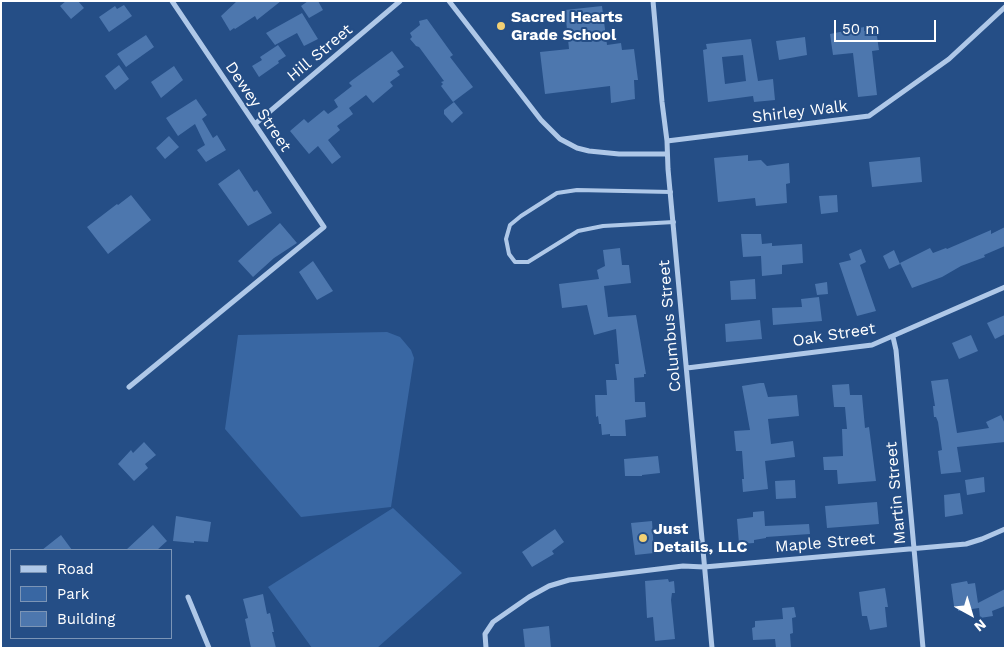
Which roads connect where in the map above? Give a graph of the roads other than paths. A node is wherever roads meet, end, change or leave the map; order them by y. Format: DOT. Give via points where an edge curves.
graph roads {
  1 [pos="172,1"];
  2 [pos="400,1"];
  3 [pos="449,1"];
  4 [pos="653,1"];
  5 [pos="1005,8"];
  6 [pos="255,124"];
  7 [pos="667,141"];
  8 [pos="667,154"];
  9 [pos="671,192"];
  10 [pos="674,222"];
  11 [pos="1005,287"];
  12 [pos="893,337"];
  13 [pos="687,368"];
  14 [pos="129,387"];
  15 [pos="1005,529"];
  16 [pos="913,548"];
  17 [pos="704,567"];
  18 [pos="188,597"];
  19 [pos="209,648"];
  20 [pos="486,648"];
  21 [pos="712,648"];
  22 [pos="923,648"];
  1 -- 6 [label="street, Dewey Street"];
  2 -- 6 [label="street, Hill Street"];
  3 -- 8 [label="street" via="540,120 560,139 589,151"];
  4 -- 7 [label="street, Columbus Street"];
  5 -- 7 [label="street, Shirley Walk" via="949,59 870,116"];
  6 -- 14 [label="street, Dewey Street" via="324,227"];
  7 -- 8 [label="street, Columbus Street"];
  8 -- 9 [label="street, Columbus Street"];
  9 -- 10 [label="street, Columbus Street"];
  9 -- 10 [label="lane" via="577,190 557,193 510,224 506,239 509,254 515,262 528,262 578,231 603,226"];
  10 -- 13 [label="street, Columbus Street"];
  11 -- 12 [label="street, Oak Street"];
  12 -- 13 [label="street, Oak Street" via="872,345"];
  12 -- 16 [label="street, Martin Street"];
  13 -- 17 [label="street, Columbus Street"];
  15 -- 16 [label="street, Maple Street" via="966,544"];
  16 -- 17 [label="street, Maple Street"];
  16 -- 22 [label="street, Martin Street"];
  17 -- 20 [label="street, Maple Street" via="683,566 589,576 549,586 493,622 485,634"];
  17 -- 21 [label="street, Columbus Street"];
  18 -- 19 [label="street"];
}
